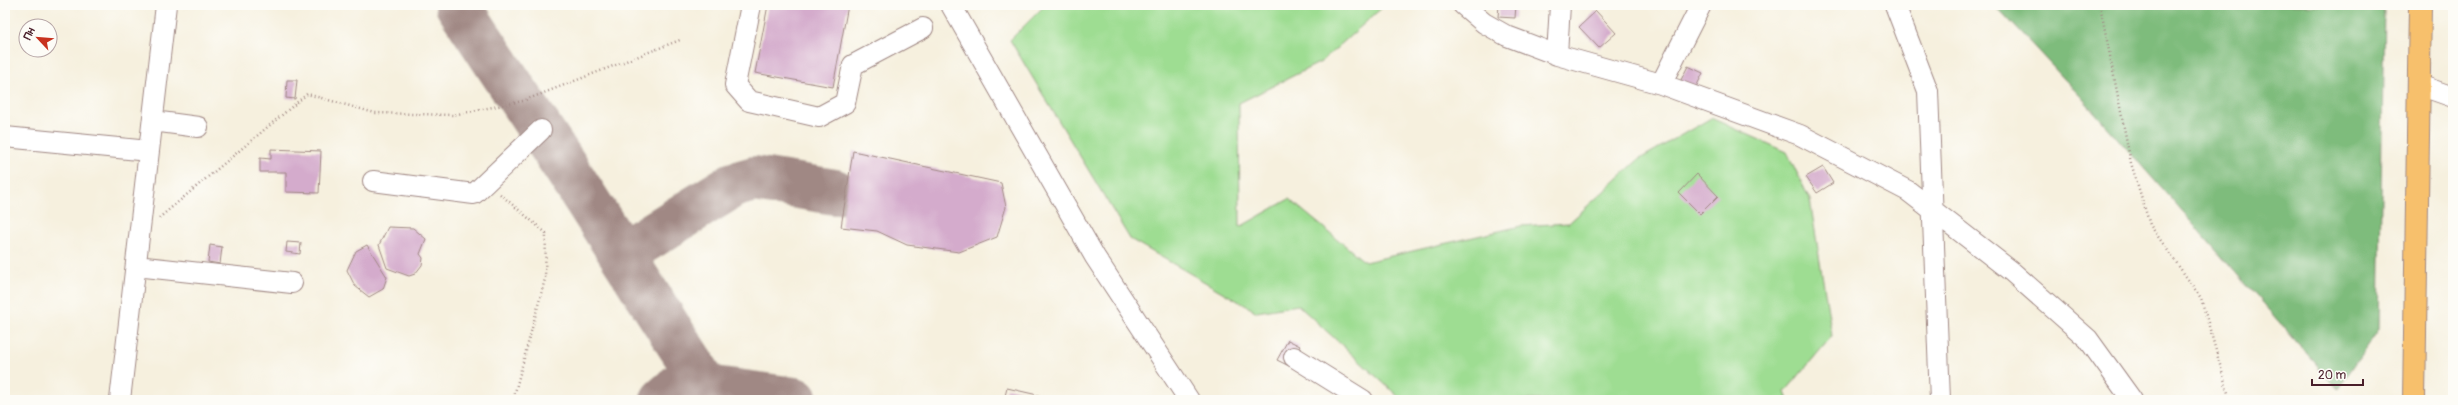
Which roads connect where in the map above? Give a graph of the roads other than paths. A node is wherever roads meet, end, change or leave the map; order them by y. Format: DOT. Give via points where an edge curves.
graph roads {
  1 [pos="166,5"];
  2 [pos="751,5"];
  3 [pos="951,5"];
  4 [pos="1463,5"];
  5 [pos="1560,5"];
  6 [pos="1701,5"];
  7 [pos="1895,5"];
  8 [pos="2420,5"];
  9 [pos="923,28"];
  10 [pos="1557,54"];
  11 [pos="1662,84"];
  12 [pos="2419,85"];
  13 [pos="2453,97"];
  14 [pos="153,121"];
  15 [pos="198,127"];
  16 [pos="541,130"];
  17 [pos="5,137"];
  18 [pos="149,152"];
  19 [pos="373,181"];
  20 [pos="1934,211"];
  21 [pos="136,266"];
  22 [pos="292,283"];
  23 [pos="1294,356"];
  24 [pos="120,400"];
  25 [pos="1189,400"];
  26 [pos="1363,400"];
  27 [pos="1940,400"];
  28 [pos="2132,400"];
  29 [pos="2414,400"];
  1 -- 14 [label="lane"];
  2 -- 9 [label="lane" via="735,85 749,101 819,117 845,102 853,65"];
  3 -- 25 [label="lane" via="1095,257"];
  4 -- 10 [label="lane" via="1484,23 1507,36"];
  5 -- 10 [label="lane"];
  6 -- 11 [label="lane"];
  7 -- 20 [label="lane" via="1928,91"];
  8 -- 12 [label="main road"];
  10 -- 11 [label="lane"];
  11 -- 20 [label="lane" via="1800,135 1908,191"];
  12 -- 13 [label="lane"];
  12 -- 29 [label="main road"];
  14 -- 15 [label="lane"];
  14 -- 18 [label="lane"];
  16 -- 19 [label="lane" via="474,194"];
  17 -- 18 [label="lane"];
  18 -- 21 [label="lane"];
  20 -- 27 [label="lane"];
  20 -- 28 [label="lane" via="2011,271 2088,339"];
  21 -- 22 [label="lane"];
  21 -- 24 [label="lane"];
  23 -- 26 [label="lane"];
}
